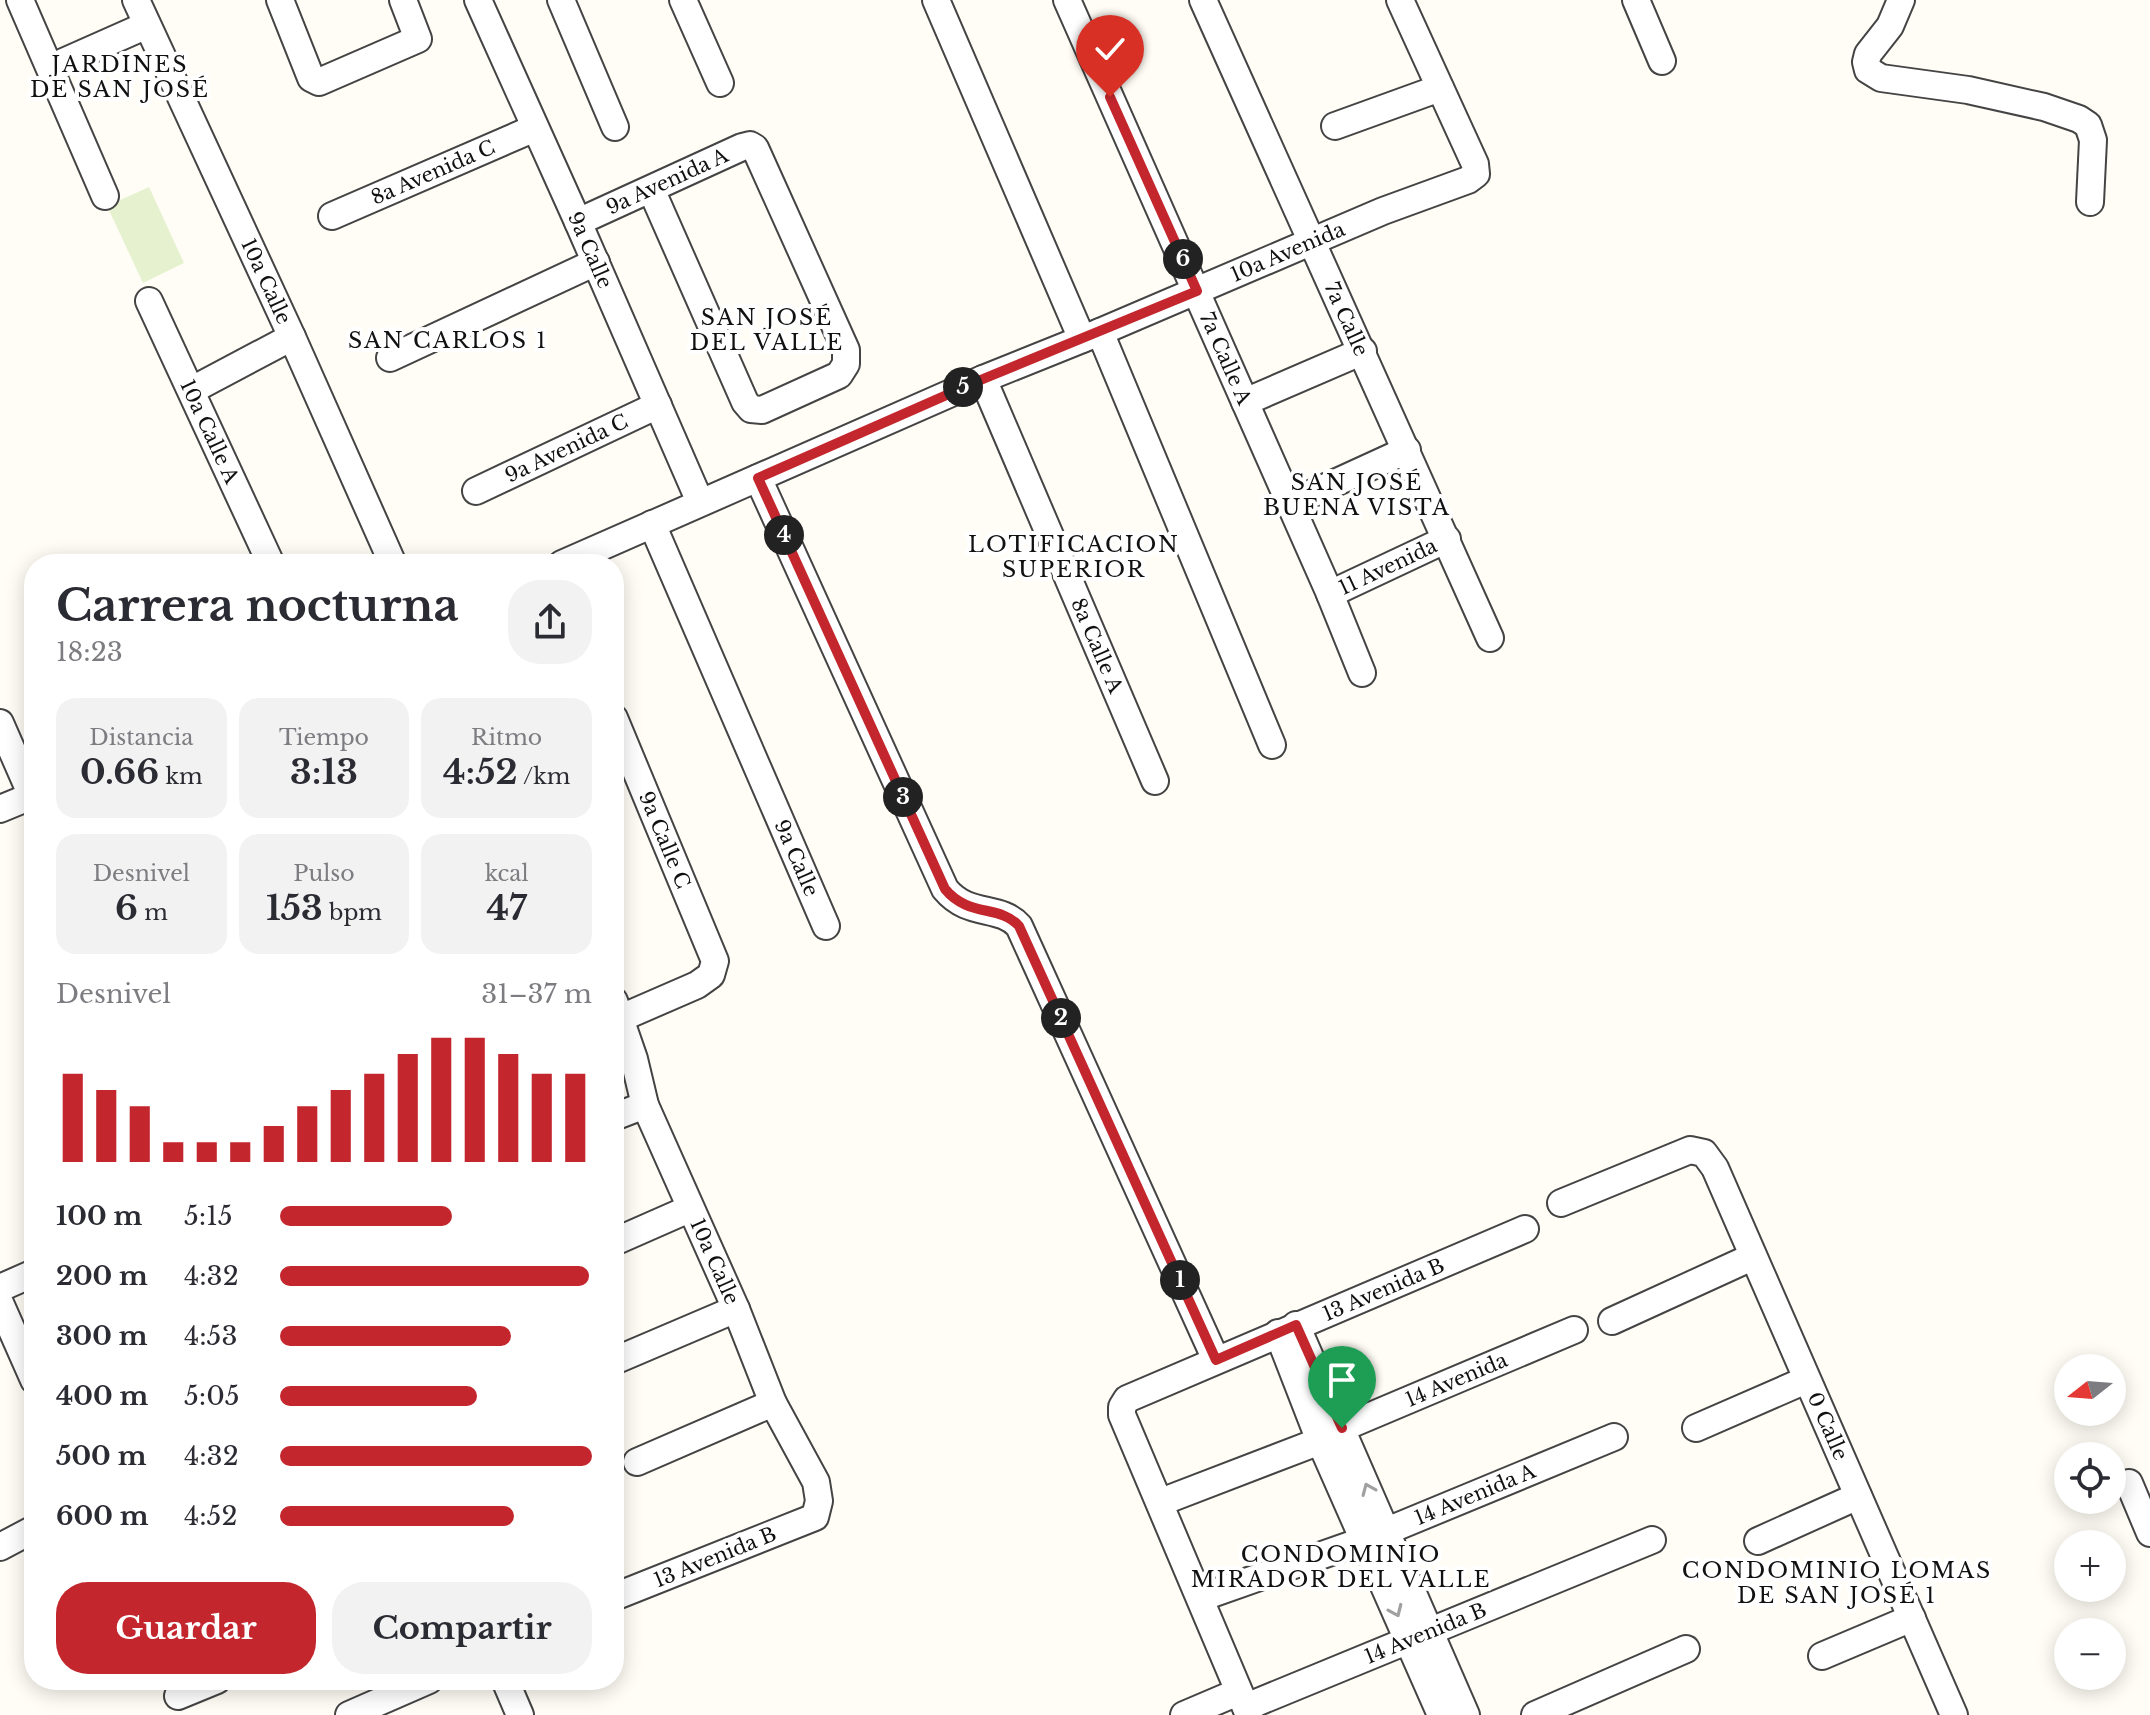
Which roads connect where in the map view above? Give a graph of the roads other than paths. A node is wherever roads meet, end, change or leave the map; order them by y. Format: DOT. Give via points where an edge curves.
graph roads {
  1 [pos="20,0"];
  2 [pos="136,0"];
  3 [pos="280,0"];
  4 [pos="403,0"];
  5 [pos="478,0"];
  6 [pos="561,0"];
  7 [pos="683,0"];
  8 [pos="936,0"];
  9 [pos="1067,0"];
  10 [pos="1203,0"];
  11 [pos="1400,0"];
  12 [pos="1636,0"];
  13 [pos="1901,0"];
  14 [pos="147,25"];
  15 [pos="1662,61"];
  16 [pos="50,68"];
  17 [pos="720,83"];
  18 [pos="1440,88"];
  19 [pos="1335,126"];
  20 [pos="615,127"];
  21 [pos="535,128"];
  22 [pos="651,189"];
  23 [pos="105,196"];
  24 [pos="2090,202"];
  25 [pos="332,216"];
  26 [pos="578,222"];
  27 [pos="1313,242"];
  28 [pos="596,262"];
  29 [pos="1197,291"];
  30 [pos="149,301"];
  31 [pos="1091,335"];
  32 [pos="292,337"];
  33 [pos="1363,351"];
  34 [pos="390,358"];
  35 [pos="983,379"];
  36 [pos="192,390"];
  37 [pos="1245,402"];
  38 [pos="658,405"];
  39 [pos="1407,450"];
  40 [pos="758,478"];
  41 [pos="476,491"];
  42 [pos="700,502"];
  43 [pos="1289,504"];
  44 [pos="652,524"];
  45 [pos="1447,539"];
  46 [pos="266,554"];
  47 [pos="389,554"];
  48 [pos="584,554"];
  49 [pos="1330,594"];
  50 [pos="1490,638"];
  51 [pos="1362,673"];
  52 [pos="0,723"];
  53 [pos="624,742"];
  54 [pos="1272,745"];
  55 [pos="24,776"];
  56 [pos="1155,781"];
  57 [pos="24,800"];
  58 [pos="0,809"];
  59 [pos="826,926"];
  60 [pos="624,1008"];
  61 [pos="624,1028"];
  62 [pos="645,1105"];
  63 [pos="624,1113"];
  64 [pos="1561,1203"];
  65 [pos="689,1209"];
  66 [pos="1525,1229"];
  67 [pos="624,1238"];
  68 [pos="1752,1257"];
  69 [pos="24,1277"];
  70 [pos="0,1288"];
  71 [pos="0,1303"];
  72 [pos="736,1309"];
  73 [pos="1612,1321"];
  74 [pos="1287,1329"];
  75 [pos="1574,1330"];
  76 [pos="8,1344"];
  77 [pos="624,1357"];
  78 [pos="1216,1360"];
  79 [pos="24,1366"];
  80 [pos="1806,1380"];
  81 [pos="773,1403"];
  82 [pos="1696,1428"];
  83 [pos="1331,1435"];
  84 [pos="1614,1437"];
  85 [pos="637,1462"];
  86 [pos="2129,1483"];
  87 [pos="1858,1496"];
  88 [pos="1161,1502"];
  89 [pos="815,1517"];
  90 [pos="2150,1533"];
  91 [pos="24,1534"];
  92 [pos="1375,1536"];
  93 [pos="1652,1540"];
  94 [pos="1758,1541"];
  95 [pos="0,1547"];
  96 [pos="624,1593"];
  97 [pos="1200,1598"];
  98 [pos="1912,1618"];
  99 [pos="1419,1637"];
  100 [pos="1686,1649"];
  101 [pos="1822,1656"];
  102 [pos="406,1690"];
  103 [pos="509,1690"];
  104 [pos="1244,1705"];
  105 [pos="349,1715"];
  106 [pos="520,1715"];
  107 [pos="1184,1715"];
  108 [pos="1441,1715"];
  109 [pos="1466,1715"];
  110 [pos="1535,1715"];
  111 [pos="1954,1715"];
  1 -- 16 [label="street"];
  2 -- 14 [label="street, 10a Calle"];
  3 -- 4 [label="street" via="311,78 319,82 415,42 418,35"];
  5 -- 21 [label="street, 9a Calle"];
  6 -- 20 [label="street"];
  7 -- 17 [label="street"];
  8 -- 31 [label="street"];
  9 -- 29 [label="street, 7a Calle A"];
  10 -- 27 [label="street, 7a Calle"];
  11 -- 18 [label="street"];
  12 -- 15 [label="street"];
  13 -- 24 [label="street" via="1890,26 1868,54 1868,70 1881,78 1968,90 2079,119 2088,125 2093,140"];
  14 -- 16 [label="street"];
  14 -- 32 [label="street, 10a Calle"];
  16 -- 23 [label="street"];
  18 -- 19 [label="street"];
  18 -- 27 [label="street, 10a Avenida" via="1476,174"];
  21 -- 25 [label="street, 8a Avenida C"];
  21 -- 26 [label="street, 9a Calle"];
  22 -- 22 [label="street, 9a Avenida A" via="751,409 762,410 839,375 846,350 755,148 742,147"];
  22 -- 26 [label="street, 9a Avenida A"];
  26 -- 28 [label="street, 9a Calle"];
  27 -- 29 [label="street, 10a Avenida"];
  27 -- 33 [label="street, 7a Calle"];
  28 -- 34 [label="street"];
  28 -- 38 [label="street, 9a Calle"];
  29 -- 31 [label="street, 10a Avenida"];
  29 -- 37 [label="street, 7a Calle A"];
  30 -- 36 [label="street, 10a Calle A"];
  31 -- 35 [label="street, 10a Avenida"];
  31 -- 54 [label="street"];
  32 -- 36 [label="street"];
  32 -- 47 [label="street, 10a Calle"];
  33 -- 37 [label="street"];
  33 -- 39 [label="street, 7a Calle"];
  35 -- 40 [label="street, 10a Avenida"];
  35 -- 56 [label="street, 8a Calle A"];
  36 -- 46 [label="street, 10a Calle A"];
  37 -- 43 [label="street, 7a Calle A"];
  38 -- 41 [label="street, 9a Avenida C"];
  38 -- 42 [label="street, 9a Calle"];
  39 -- 43 [label="street"];
  39 -- 45 [label="street, 7a Calle"];
  40 -- 42 [label="street, 10a Avenida"];
  40 -- 78 [label="street" via="945,889 962,905 1007,916 1019,926"];
  42 -- 44 [label="street, 10a Avenida"];
  43 -- 49 [label="street, 7a Calle A"];
  44 -- 48 [label="street, 10a Avenida"];
  44 -- 59 [label="street, 9a Calle"];
  45 -- 49 [label="street, 11 Avenida"];
  45 -- 50 [label="street, 7a Calle"];
  49 -- 51 [label="street, 7a Calle A"];
  52 -- 55 [label="street"];
  53 -- 60 [label="street, 9a Calle C" via="715,961 711,975 697,985"];
  57 -- 58 [label="street"];
  61 -- 62 [label="street, 10a Calle"];
  62 -- 63 [label="street"];
  62 -- 65 [label="street, 10a Calle"];
  64 -- 68 [label="street, 0 Calle" via="1690,1150 1704,1153"];
  65 -- 67 [label="street"];
  65 -- 72 [label="street, 10a Calle"];
  66 -- 74 [label="street, 13 Avenida B"];
  68 -- 73 [label="street"];
  68 -- 80 [label="street, 0 Calle"];
  69 -- 70 [label="street"];
  71 -- 76 [label="street"];
  72 -- 77 [label="street"];
  72 -- 81 [label="street, 10a Calle"];
  74 -- 78 [label="street, 13 Avenida B"];
  74 -- 83 [label="street"];
  75 -- 83 [label="street, 14 Avenida"];
  76 -- 79 [label="street"];
  78 -- 88 [label="street, 13 Avenida B" via="1127,1399 1122,1407"];
  80 -- 82 [label="street"];
  80 -- 87 [label="street, 0 Calle"];
  81 -- 85 [label="street"];
  81 -- 89 [label="street, 10a Calle" via="816,1482"];
  83 -- 88 [label="street, 14 Avenida"];
  83 -- 92 [label="street"];
  84 -- 92 [label="street, 14 Avenida A"];
  86 -- 90 [label="street"];
  87 -- 94 [label="street"];
  87 -- 98 [label="street, 0 Calle"];
  88 -- 97 [label="street"];
  89 -- 96 [label="street, 13 Avenida B"];
  91 -- 95 [label="street"];
  92 -- 97 [label="street, 14 Avenida A"];
  92 -- 99 [label="street"];
  93 -- 99 [label="street, 14 Avenida B"];
  97 -- 104 [label="street"];
  98 -- 101 [label="street"];
  98 -- 111 [label="street, 0 Calle"];
  99 -- 104 [label="street, 14 Avenida B"];
  99 -- 108 [label="street"];
  99 -- 109 [label="street"];
  100 -- 110 [label="street"];
  102 -- 105 [label="street"];
  103 -- 106 [label="street"];
  104 -- 107 [label="street, 14 Avenida B"];
}
